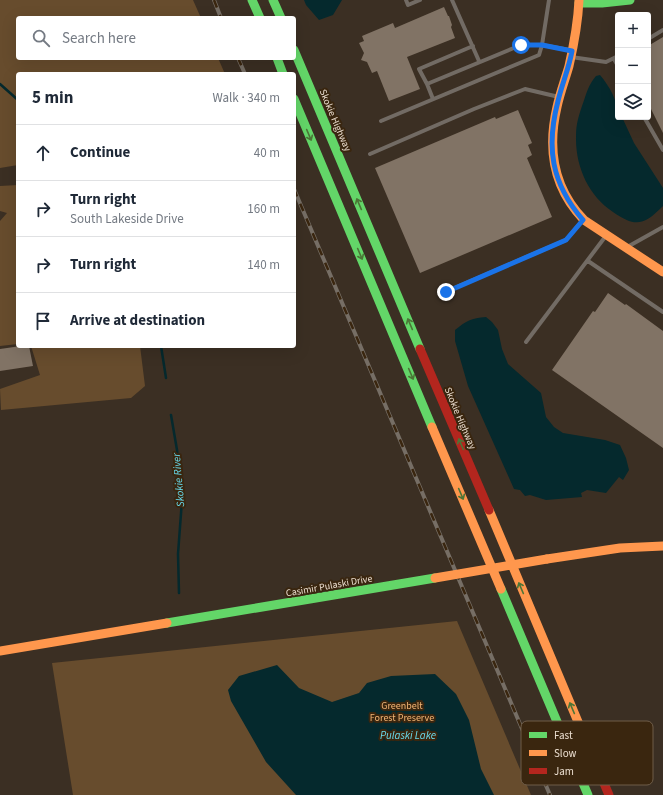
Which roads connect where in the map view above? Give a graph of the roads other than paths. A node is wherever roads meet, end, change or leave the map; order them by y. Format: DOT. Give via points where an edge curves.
graph roads {
  1 [pos="252,0"];
  2 [pos="273,0"];
  3 [pos="406,0"];
  4 [pos="420,0"];
  5 [pos="452,0"];
  6 [pos="549,0"];
  7 [pos="630,0"];
  8 [pos="579,2"];
  9 [pos="259,16"];
  10 [pos="280,16"];
  11 [pos="663,30"];
  12 [pos="651,37"];
  13 [pos="542,45"];
  14 [pos="473,46"];
  15 [pos="572,54"];
  16 [pos="296,55"];
  17 [pos="615,58"];
  18 [pos="278,60"];
  19 [pos="480,62"];
  20 [pos="283,72"];
  21 [pos="427,84"];
  22 [pos="559,97"];
  23 [pos="433,99"];
  24 [pos="296,104"];
  25 [pos="646,120"];
  26 [pos="381,121"];
  27 [pos="663,150"];
  28 [pos="370,154"];
  29 [pos="583,220"];
  30 [pos="663,227"];
  31 [pos="607,235"];
  32 [pos="626,248"];
  33 [pos="588,261"];
  34 [pos="663,272"];
  35 [pos="446,292"];
  36 [pos="663,312"];
  37 [pos="526,342"];
  38 [pos="663,546"];
  39 [pos="0,651"];
  40 [pos="557,721"];
  41 [pos="578,721"];
  42 [pos="584,785"];
  43 [pos="605,785"];
  44 [pos="588,795"];
  45 [pos="609,795"];
  1 -- 9 [label="main road"];
  2 -- 10 [label="main road"];
  3 -- 4 [label="lane" via="408,5"];
  5 -- 14 [label="lane"];
  6 -- 13 [label="lane"];
  7 -- 8 [label="main road"];
  8 -- 15 [label="main road" via="578,27"];
  11 -- 12 [label="lane"];
  13 -- 15 [label="lane"];
  13 -- 19 [label="lane" via="521,45"];
  13 -- 23 [label="lane" via="539,55"];
  14 -- 19 [label="lane"];
  14 -- 21 [label="lane" via="419,69"];
  15 -- 17 [label="lane" via="606,62"];
  15 -- 22 [label="main road"];
  41 -- 16 [label="main road, Skokie Highway, one-way"];
  18 -- 20 [label="main road"];
  19 -- 21 [label="lane"];
  21 -- 23 [label="lane"];
  22 -- 28 [label="lane" via="526,89"];
  22 -- 29 [label="main road" via="551,146 553,162 562,190"];
  23 -- 26 [label="lane"];
  24 -- 40 [label="main road, one-way"];
  25 -- 27 [label="lane"];
  29 -- 31 [label="main road"];
  29 -- 35 [label="lane" via="566,240"];
  30 -- 32 [label="lane"];
  31 -- 32 [label="main road"];
  31 -- 33 [label="lane"];
  32 -- 34 [label="main road"];
  33 -- 36 [label="lane"];
  33 -- 37 [label="lane"];
  38 -- 39 [label="main road, Casimir Pulaski Drive, bridge" via="620,548 547,559"];
  42 -- 44 [label="main road, one-way"];
  45 -- 43 [label="main road, Skokie Highway, one-way"];
}
